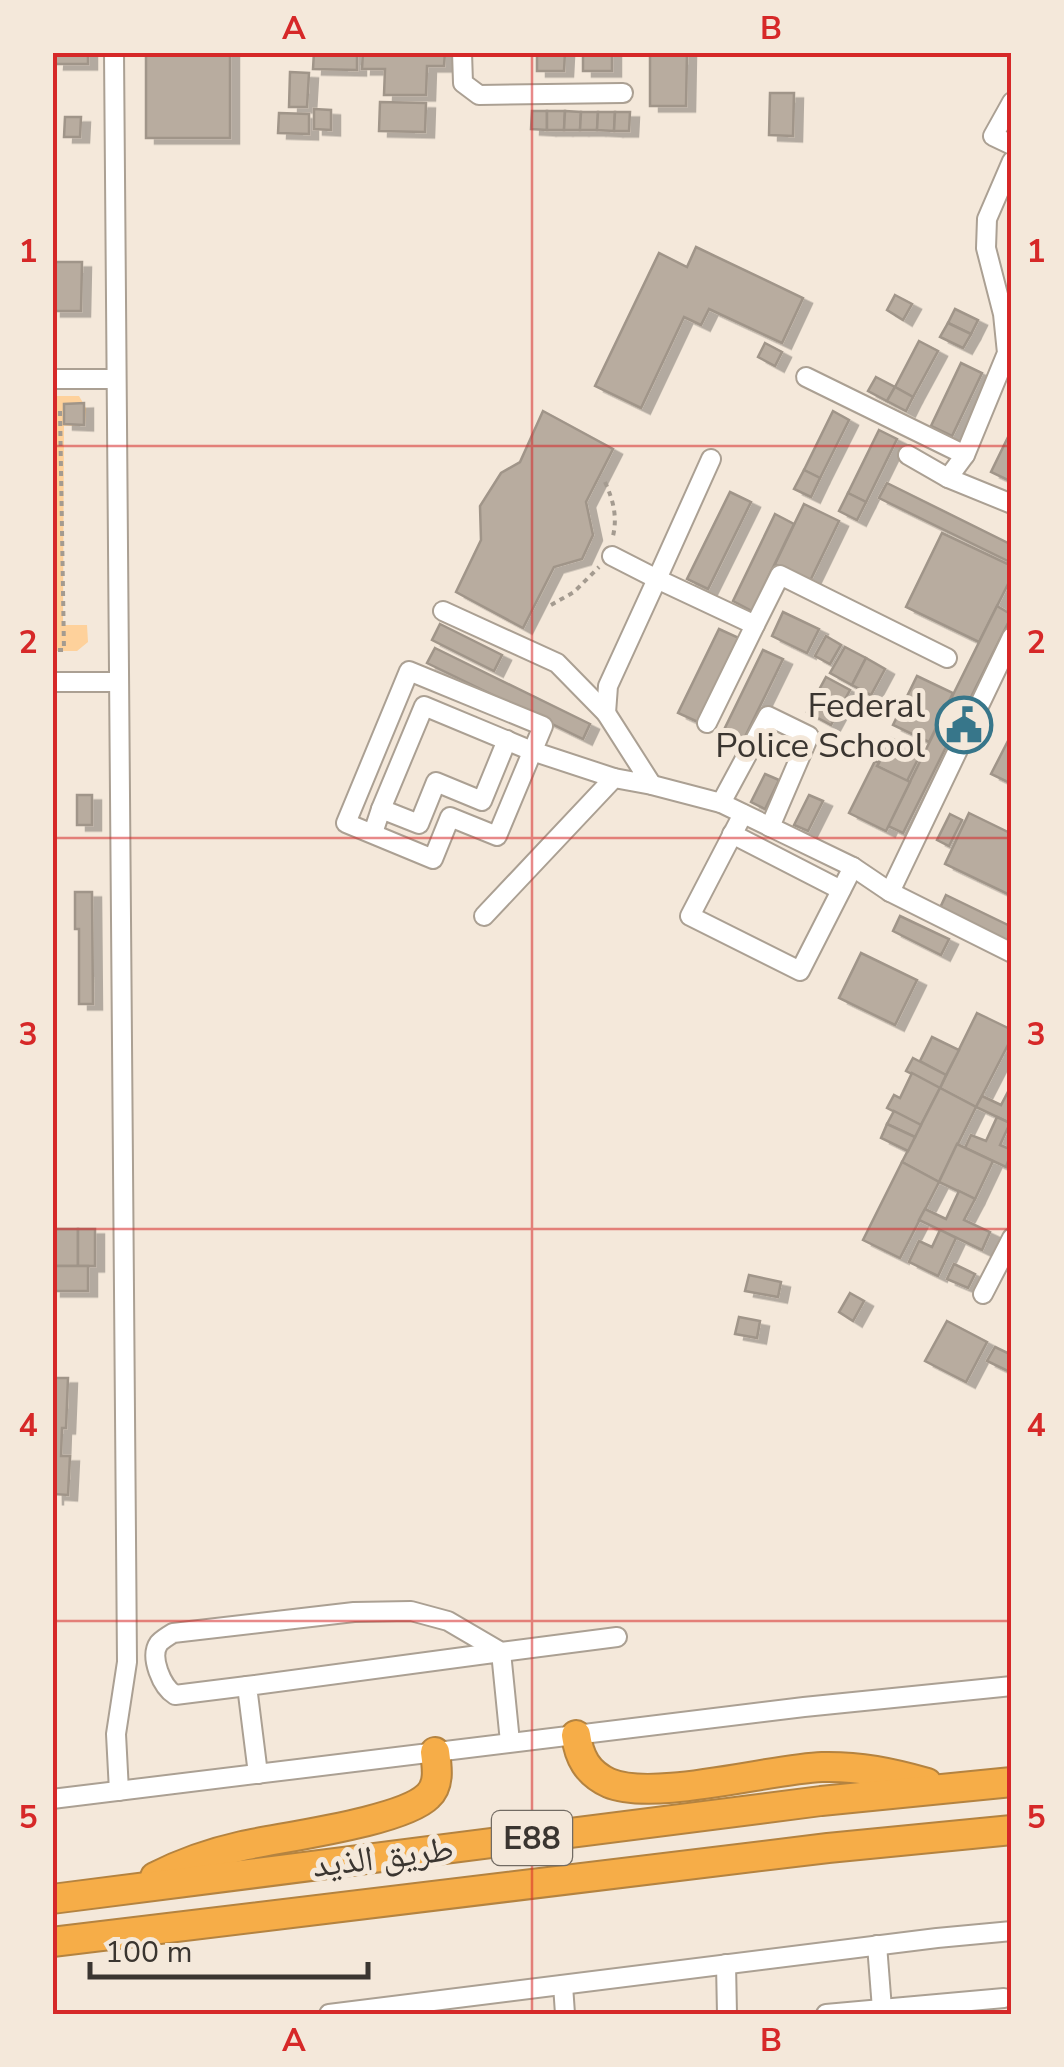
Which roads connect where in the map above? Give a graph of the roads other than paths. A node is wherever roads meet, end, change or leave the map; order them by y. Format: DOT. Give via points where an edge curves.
graph roads {
  1 [pos="114,52"];
  2 [pos="462,52"];
  3 [pos="623,93"];
  4 [pos="1012,102"];
  5 [pos="1012,145"];
  6 [pos="1012,161"];
  7 [pos="806,377"];
  8 [pos="52,379"];
  9 [pos="115,379"];
  10 [pos="908,455"];
  11 [pos="965,455"];
  12 [pos="711,460"];
  13 [pos="948,478"];
  14 [pos="1012,504"];
  15 [pos="607,558"];
  16 [pos="658,579"];
  17 [pos="443,611"];
  18 [pos="755,625"];
  19 [pos="1012,637"];
  20 [pos="947,658"];
  21 [pos="52,682"];
  22 [pos="117,682"];
  23 [pos="606,713"];
  24 [pos="708,723"];
  25 [pos="508,740"];
  26 [pos="532,751"];
  27 [pos="614,778"];
  28 [pos="652,786"];
  29 [pos="721,803"];
  30 [pos="381,809"];
  31 [pos="743,814"];
  32 [pos="770,827"];
  33 [pos="373,833"];
  34 [pos="732,834"];
  35 [pos="853,868"];
  36 [pos="842,890"];
  37 [pos="890,892"];
  38 [pos="484,916"];
  39 [pos="1012,954"];
  40 [pos="1012,1238"];
  41 [pos="982,1294"];
  42 [pos="617,1637"];
  43 [pos="501,1652"];
  44 [pos="247,1686"];
  45 [pos="1012,1686"];
  46 [pos="576,1735"];
  47 [pos="510,1742"];
  48 [pos="435,1752"];
  49 [pos="258,1774"];
  50 [pos="1012,1782"];
  51 [pos="943,1788"];
  52 [pos="119,1791"];
  53 [pos="52,1799"];
  54 [pos="1012,1830"];
  55 [pos="134,1888"];
  56 [pos="61,1896"];
  57 [pos="1012,1931"];
  58 [pos="52,1944"];
  59 [pos="877,1945"];
  60 [pos="726,1964"];
  61 [pos="563,1985"];
  62 [pos="1004,1998"];
  63 [pos="409,2009"];
  64 [pos="882,2009"];
  65 [pos="329,2014"];
  66 [pos="565,2014"];
  67 [pos="727,2014"];
  68 [pos="826,2014"];
  1 -- 9 [label="street"];
  2 -- 3 [label="street" via="463,83 479,96"];
  4 -- 5 [label="street" via="993,136"];
  6 -- 11 [label="street" via="986,234 1007,353"];
  7 -- 11 [label="street"];
  8 -- 9 [label="street"];
  9 -- 22 [label="street"];
  10 -- 13 [label="street"];
  11 -- 13 [label="street"];
  12 -- 16 [label="street"];
  13 -- 14 [label="street"];
  15 -- 16 [label="street"];
  16 -- 18 [label="street"];
  16 -- 23 [label="street" via="608,686"];
  17 -- 23 [label="street" via="557,663"];
  18 -- 20 [label="street" via="780,574"];
  18 -- 24 [label="street"];
  19 -- 37 [label="street"];
  21 -- 22 [label="street"];
  22 -- 52 [label="street" via="127,1662 116,1734"];
  23 -- 28 [label="street"];
  25 -- 26 [label="street"];
  25 -- 30 [label="street" via="424,706"];
  25 -- 30 [label="street" via="482,801 436,782 419,824"];
  26 -- 27 [label="street"];
  26 -- 33 [label="street" via="497,836 450,817 433,859"];
  26 -- 33 [label="street" via="543,726 410,671 346,824"];
  27 -- 28 [label="street"];
  27 -- 38 [label="street"];
  28 -- 29 [label="street"];
  29 -- 31 [label="street"];
  29 -- 32 [label="street" via="768,716 809,736"];
  30 -- 33 [label="street"];
  31 -- 32 [label="street"];
  31 -- 34 [label="street"];
  32 -- 35 [label="street"];
  34 -- 36 [label="street"];
  34 -- 36 [label="street" via="690,916 800,972"];
  35 -- 36 [label="street"];
  35 -- 37 [label="street"];
  37 -- 39 [label="street"];
  40 -- 41 [label="street"];
  42 -- 43 [label="street"];
  43 -- 44 [label="street"];
  43 -- 44 [label="street" via="448,1621 411,1612 354,1612 172,1634 160,1641 162,1684 174,1695"];
  43 -- 47 [label="street"];
  44 -- 49 [label="street"];
  45 -- 46 [label="street"];
  46 -- 47 [label="street"];
  46 -- 51 [label="highway" via="590,1770 610,1784 653,1789 821,1767 878,1769"];
  47 -- 48 [label="street"];
  48 -- 49 [label="street"];
  48 -- 55 [label="highway" via="436,1783 412,1806 218,1853"];
  49 -- 52 [label="street"];
  50 -- 51 [label="highway, طريق الذيد / E88"];
  51 -- 55 [label="highway, طريق الذيد / E88"];
  52 -- 53 [label="street"];
  54 -- 58 [label="highway, طريق الذيد / E88"];
  55 -- 56 [label="highway, طريق الذيد / E88"];
  57 -- 59 [label="street"];
  59 -- 60 [label="street"];
  59 -- 64 [label="street"];
  60 -- 61 [label="street"];
  60 -- 67 [label="street"];
  61 -- 63 [label="street"];
  61 -- 66 [label="street"];
  62 -- 64 [label="street"];
  63 -- 65 [label="street"];
  64 -- 68 [label="street"];
}
